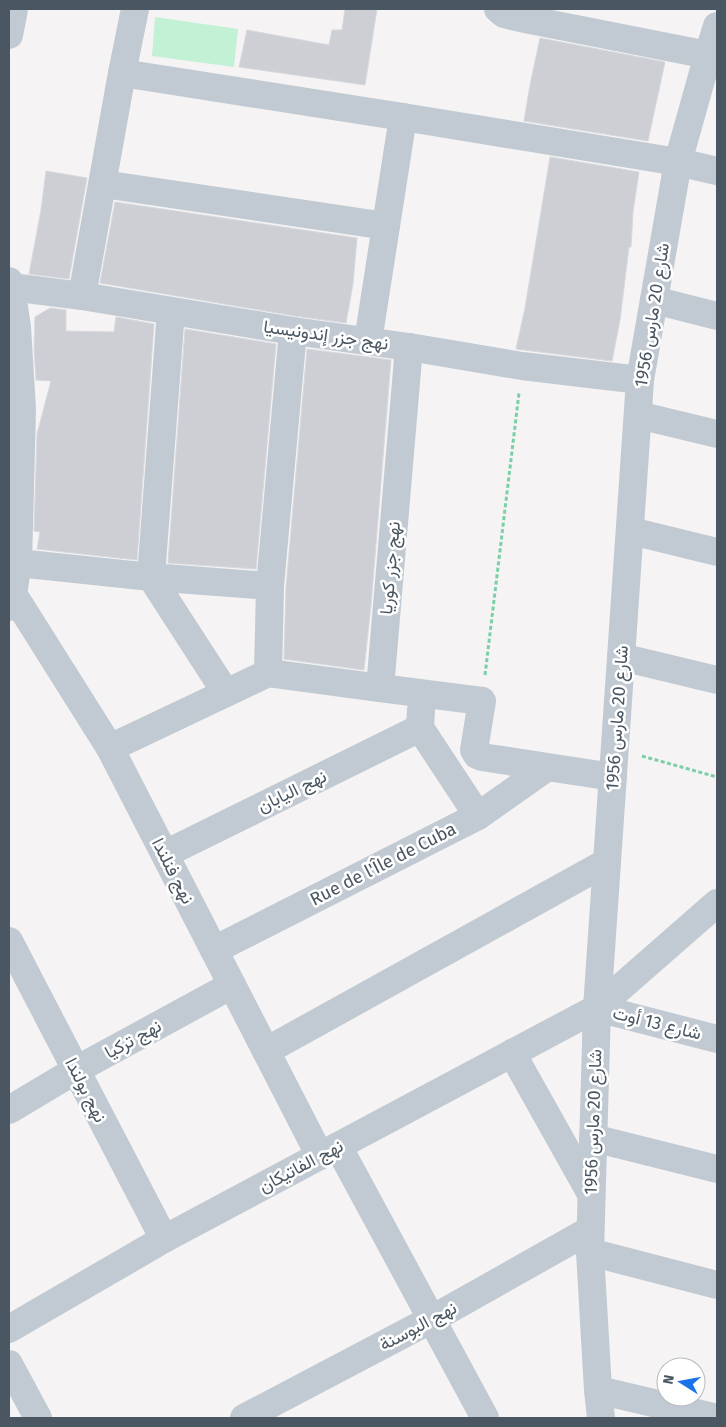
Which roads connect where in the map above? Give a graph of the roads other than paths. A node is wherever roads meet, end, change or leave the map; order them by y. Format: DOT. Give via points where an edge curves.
graph roads {
  1 [pos="14,9"];
  2 [pos="135,9"];
  3 [pos="498,9"];
  4 [pos="717,26"];
  5 [pos="9,35"];
  6 [pos="708,55"];
  7 [pos="122,73"];
  8 [pos="403,117"];
  9 [pos="678,162"];
  10 [pos="717,171"];
  11 [pos="103,184"];
  12 [pos="386,226"];
  13 [pos="10,284"];
  14 [pos="82,296"];
  15 [pos="654,300"];
  16 [pos="171,311"];
  17 [pos="717,316"];
  18 [pos="293,331"];
  19 [pos="368,341"];
  20 [pos="409,347"];
  21 [pos="640,380"];
  22 [pos="638,415"];
  23 [pos="717,434"];
  24 [pos="631,531"];
  25 [pos="717,552"];
  26 [pos="18,563"];
  27 [pos="151,577"];
  28 [pos="270,586"];
  29 [pos="11,600"];
  30 [pos="621,657"];
  31 [pos="268,673"];
  32 [pos="717,680"];
  33 [pos="380,688"];
  34 [pos="226,693"];
  35 [pos="421,693"];
  36 [pos="420,728"];
  37 [pos="110,748"];
  38 [pos="546,768"];
  39 [pos="613,778"];
  40 [pos="478,816"];
  41 [pos="165,854"];
  42 [pos="607,862"];
  43 [pos="717,903"];
  44 [pos="9,941"];
  45 [pos="214,950"];
  46 [pos="232,985"];
  47 [pos="597,1008"];
  48 [pos="717,1039"];
  49 [pos="266,1051"];
  50 [pos="512,1053"];
  51 [pos="76,1070"];
  52 [pos="9,1110"];
  53 [pos="593,1138"];
  54 [pos="329,1151"];
  55 [pos="717,1170"];
  56 [pos="591,1194"];
  57 [pos="164,1239"];
  58 [pos="590,1241"];
  59 [pos="717,1284"];
  60 [pos="432,1318"];
  61 [pos="9,1329"];
  62 [pos="9,1364"];
  63 [pos="598,1390"];
  64 [pos="38,1418"];
  65 [pos="244,1418"];
  66 [pos="485,1418"];
  67 [pos="601,1418"];
  68 [pos="717,1418"];
  1 -- 5 [label="street"];
  2 -- 7 [label="street"];
  3 -- 6 [label="street" via="520,18"];
  4 -- 6 [label="street, شارع 20 مارس 1956"];
  6 -- 9 [label="street, شارع 20 مارس 1956"];
  7 -- 8 [label="street"];
  7 -- 11 [label="street"];
  8 -- 9 [label="street"];
  8 -- 12 [label="street"];
  9 -- 10 [label="street"];
  9 -- 15 [label="street, شارع 20 مارس 1956"];
  11 -- 12 [label="street"];
  11 -- 14 [label="street"];
  12 -- 19 [label="street"];
  13 -- 14 [label="street, نهج جزر إندونيسيا"];
  13 -- 26 [label="street" via="17,327 22,409"];
  14 -- 16 [label="street, نهج جزر إندونيسيا"];
  15 -- 17 [label="street"];
  15 -- 21 [label="street, شارع 20 مارس 1956"];
  16 -- 18 [label="street, نهج جزر إندونيسيا"];
  16 -- 27 [label="street"];
  18 -- 19 [label="street, نهج جزر إندونيسيا"];
  18 -- 28 [label="street"];
  19 -- 20 [label="street, نهج جزر إندونيسيا"];
  20 -- 21 [label="street, نهج جزر إندونيسيا" via="522,366"];
  20 -- 33 [label="street, نهج جزر كوريا"];
  21 -- 22 [label="street, شارع 20 مارس 1956"];
  22 -- 23 [label="street"];
  22 -- 24 [label="street, شارع 20 مارس 1956"];
  24 -- 25 [label="street"];
  24 -- 30 [label="street, شارع 20 مارس 1956"];
  26 -- 27 [label="street"];
  26 -- 29 [label="street"];
  27 -- 28 [label="street"];
  27 -- 34 [label="street"];
  28 -- 31 [label="street"];
  29 -- 37 [label="street, نهج فنلندا"];
  30 -- 32 [label="street"];
  30 -- 39 [label="street, شارع 20 مارس 1956"];
  31 -- 33 [label="street"];
  31 -- 34 [label="street"];
  33 -- 35 [label="street"];
  34 -- 37 [label="street"];
  35 -- 36 [label="street"];
  35 -- 38 [label="street" via="482,701 474,750 477,755"];
  36 -- 40 [label="street"];
  36 -- 41 [label="street, نهج اليابان"];
  37 -- 41 [label="street, نهج فنلندا"];
  38 -- 39 [label="street"];
  38 -- 40 [label="street, Rue de l'Île de Cuba"];
  39 -- 42 [label="street, شارع 20 مارس 1956"];
  40 -- 45 [label="street, Rue de l'Île de Cuba"];
  41 -- 45 [label="street, نهج فنلندا"];
  42 -- 47 [label="street, شارع 20 مارس 1956"];
  42 -- 49 [label="street"];
  43 -- 47 [label="street, نهج الفاتيكان"];
  44 -- 51 [label="street, نهج بولندا"];
  45 -- 46 [label="street, نهج فنلندا"];
  46 -- 49 [label="street, نهج فنلندا"];
  46 -- 51 [label="street, نهج تركيا"];
  47 -- 48 [label="street, شارع 13 أوت"];
  47 -- 50 [label="street, نهج الفاتيكان"];
  47 -- 53 [label="street, شارع 20 مارس 1956"];
  49 -- 54 [label="street, نهج فنلندا"];
  50 -- 54 [label="street, نهج الفاتيكان"];
  50 -- 56 [label="street"];
  51 -- 52 [label="street, نهج تركيا"];
  51 -- 57 [label="street, نهج بولندا"];
  53 -- 55 [label="street"];
  53 -- 56 [label="street, شارع 20 مارس 1956"];
  54 -- 57 [label="street, نهج الفاتيكان"];
  54 -- 60 [label="street, نهج فنلندا"];
  56 -- 58 [label="street, شارع 20 مارس 1956"];
  57 -- 61 [label="street, نهج الفاتيكان"];
  58 -- 59 [label="street"];
  58 -- 60 [label="street, نهج البوسنة"];
  58 -- 63 [label="street, شارع 20 مارس 1956"];
  60 -- 65 [label="street, نهج البوسنة"];
  60 -- 66 [label="street, نهج فنلندا"];
  62 -- 64 [label="street"];
  63 -- 67 [label="street, شارع 20 مارس 1956"];
  63 -- 68 [label="street"];
}
